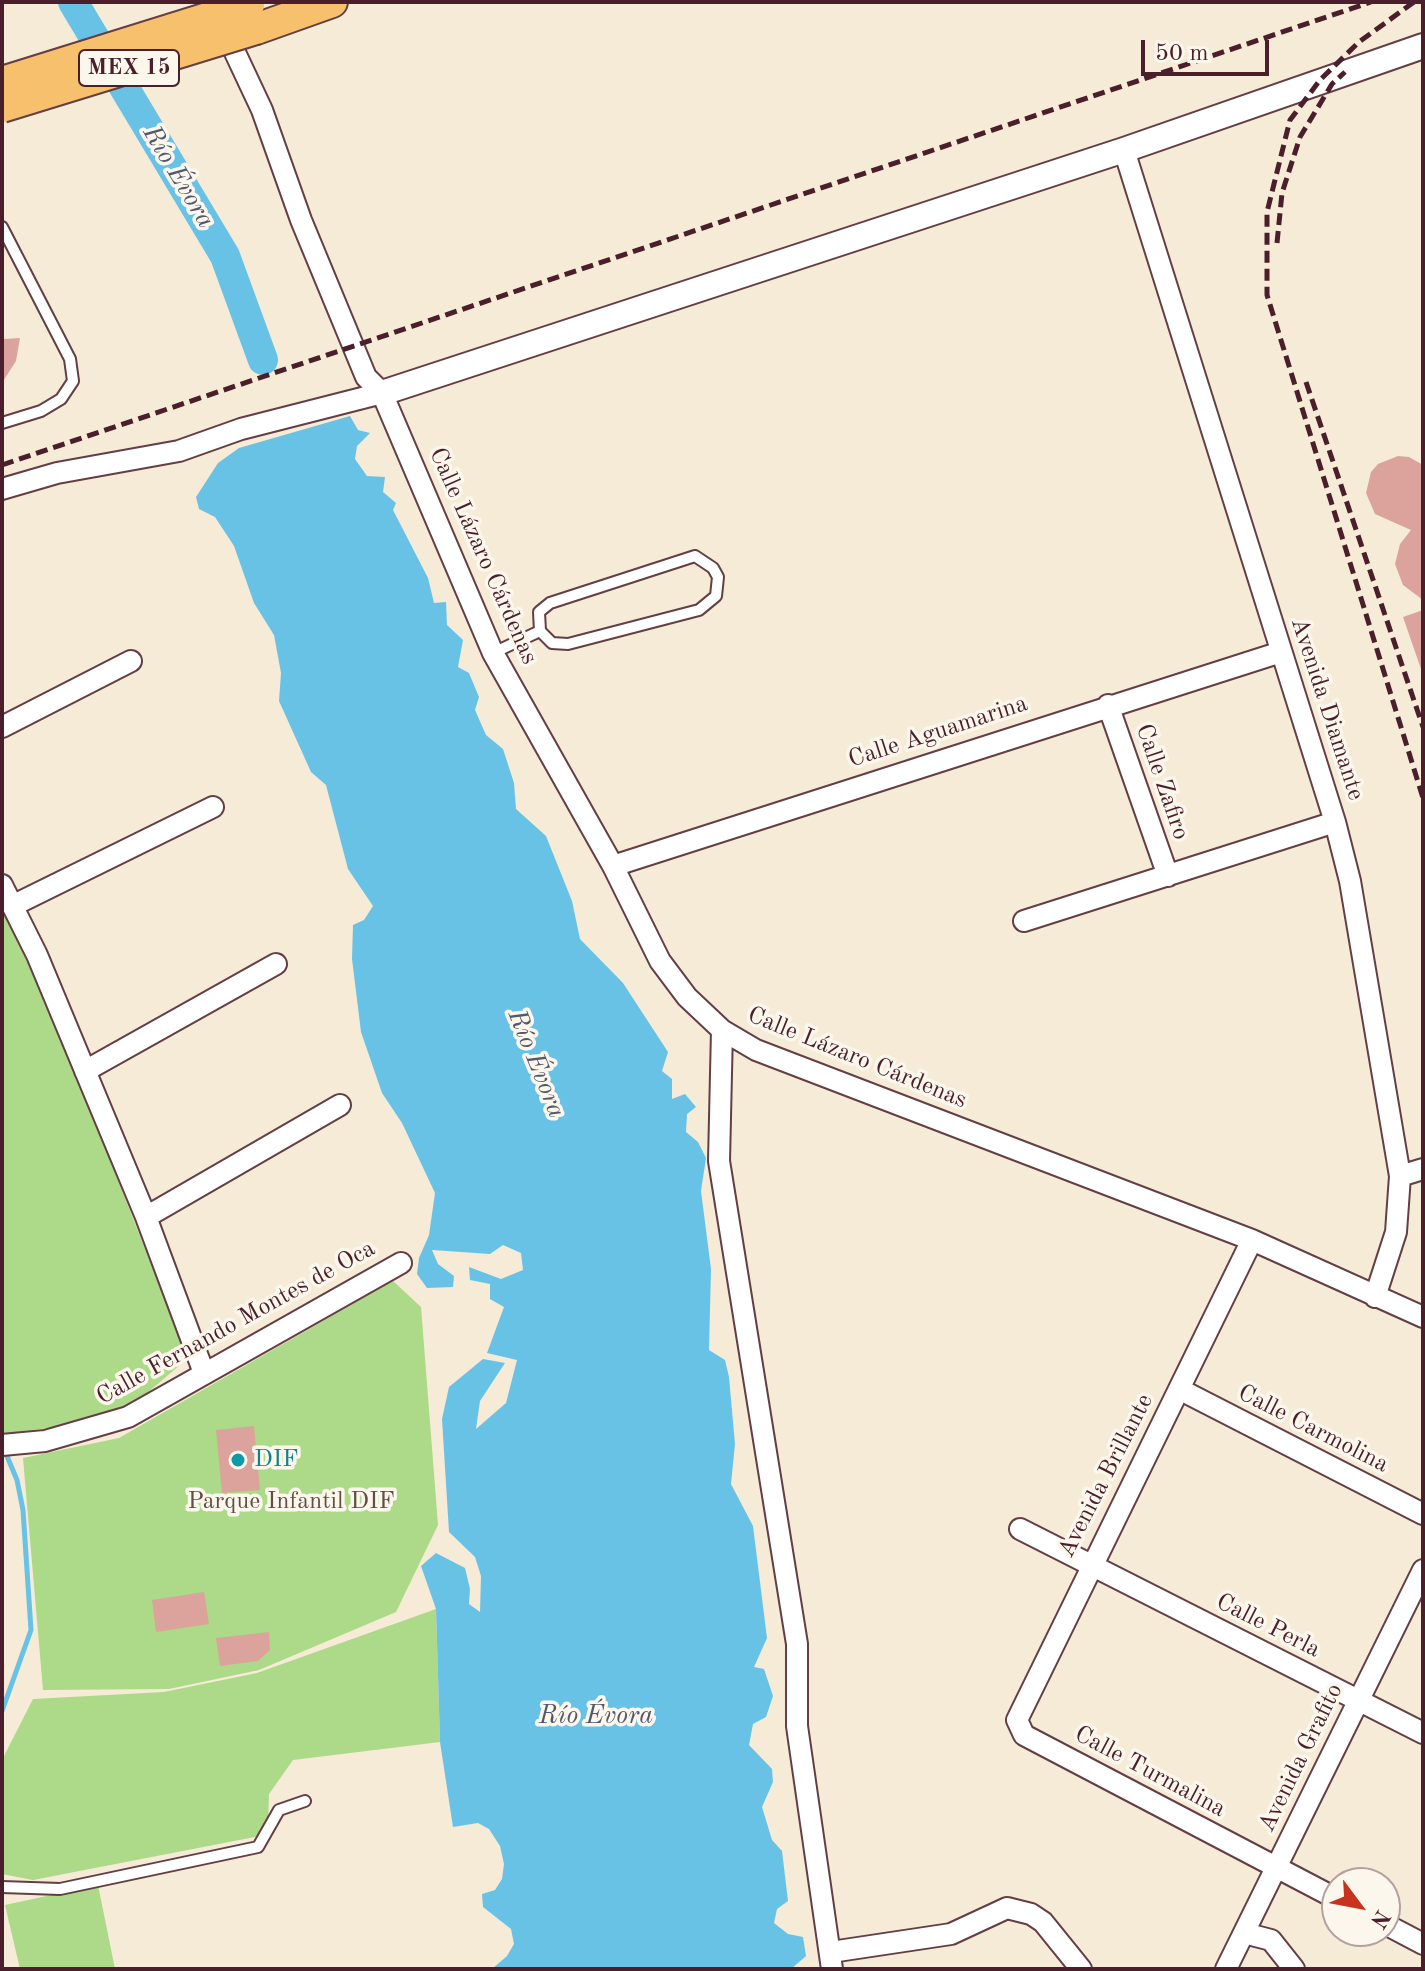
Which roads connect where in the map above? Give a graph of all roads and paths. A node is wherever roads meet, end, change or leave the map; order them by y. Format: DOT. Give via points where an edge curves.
graph roads {
  1 [pos="211,2"];
  2 [pos="332,2"];
  3 [pos="254,12"];
  4 [pos="1423,46"];
  5 [pos="2,82"];
  6 [pos="2,107"];
  7 [pos="1124,150"];
  8 [pos="2,227"];
  9 [pos="382,393"];
  10 [pos="2,423"];
  11 [pos="2,489"];
  12 [pos="540,631"];
  13 [pos="1281,652"];
  14 [pos="493,653"];
  15 [pos="131,661"];
  16 [pos="1108,705"];
  17 [pos="2,727"];
  18 [pos="213,807"];
  19 [pos="1335,822"];
  20 [pos="613,866"];
  21 [pos="1168,876"];
  22 [pos="2,885"];
  23 [pos="12,906"];
  24 [pos="1024,921"];
  25 [pos="276,964"];
  26 [pos="722,1030"];
  27 [pos="85,1071"];
  28 [pos="340,1105"];
  29 [pos="1423,1169"];
  30 [pos="1400,1176"];
  31 [pos="146,1217"];
  32 [pos="1252,1240"];
  33 [pos="401,1263"];
  34 [pos="1375,1297"];
  35 [pos="1423,1317"];
  36 [pos="204,1373"];
  37 [pos="1179,1389"];
  38 [pos="2,1445"];
  39 [pos="1423,1514"];
  40 [pos="1020,1529"];
  41 [pos="1091,1565"];
  42 [pos="1423,1570"];
  43 [pos="1359,1700"];
  44 [pos="1423,1733"];
  45 [pos="1024,1735"];
  46 [pos="305,1801"];
  47 [pos="1276,1867"];
  48 [pos="2,1887"];
  49 [pos="1321,1891"];
  50 [pos="1401,1932"];
  51 [pos="1244,1933"];
  52 [pos="1423,1944"];
  53 [pos="832,1961"];
  54 [pos="1081,1969"];
  55 [pos="1226,1969"];
  56 [pos="1294,1969"];
  1 -- 9 [label="street, Calle Lázaro Cárdenas" via="262,110 366,377"];
  2 -- 3 [label="main road, MEX 15"];
  3 -- 5 [label="main road, MEX 15, bridge"];
  3 -- 6 [label="main road, MEX 15, bridge"];
  4 -- 7 [label="street"];
  7 -- 9 [label="street"];
  7 -- 13 [label="street, Avenida Diamante"];
  8 -- 10 [label="lane" via="70,359 73,381 61,399 41,411"];
  9 -- 11 [label="street" via="241,429 179,451 57,473"];
  9 -- 14 [label="street, Calle Lázaro Cárdenas"];
  12 -- 12 [label="lane" via="552,643 568,644 699,610 716,596 718,577 703,559 686,557 550,603 539,612"];
  12 -- 14 [label="lane"];
  13 -- 16 [label="street, Calle Aguamarina"];
  13 -- 19 [label="street, Avenida Diamante"];
  14 -- 20 [label="street, Calle Lázaro Cárdenas"];
  15 -- 17 [label="street"];
  16 -- 20 [label="street, Calle Aguamarina"];
  16 -- 21 [label="street, Calle Zafiro"];
  18 -- 23 [label="street"];
  19 -- 21 [label="street"];
  19 -- 30 [label="street, Avenida Diamante"];
  20 -- 26 [label="street, Calle Lázaro Cárdenas" via="660,961"];
  21 -- 24 [label="street"];
  22 -- 23 [label="street"];
  23 -- 27 [label="street"];
  25 -- 27 [label="street"];
  26 -- 32 [label="street, Calle Lázaro Cárdenas" via="769,1055"];
  26 -- 53 [label="street" via="719,1161 797,1644 797,1726"];
  27 -- 31 [label="street"];
  28 -- 31 [label="street"];
  29 -- 30 [label="street"];
  30 -- 34 [label="street, Avenida Diamante" via="1396,1232"];
  31 -- 36 [label="street"];
  32 -- 34 [label="street, Calle Lázaro Cárdenas"];
  32 -- 37 [label="street, Avenida Brillante"];
  33 -- 36 [label="street, Calle Fernando Montes de Oca"];
  34 -- 35 [label="street, Calle Lázaro Cárdenas"];
  36 -- 38 [label="street, Calle Fernando Montes de Oca" via="108,1425 45,1441"];
  37 -- 39 [label="street, Calle Carmolina"];
  37 -- 41 [label="street, Avenida Brillante"];
  40 -- 41 [label="street, Calle Perla"];
  41 -- 43 [label="street, Calle Perla"];
  41 -- 45 [label="street, Avenida Brillante" via="1019,1711"];
  42 -- 43 [label="street, Avenida Grafito"];
  43 -- 44 [label="street, Calle Perla"];
  43 -- 47 [label="street, Avenida Grafito"];
  45 -- 47 [label="street, Calle Turmalina"];
  46 -- 48 [label="lane" via="279,1810 258,1847 60,1889"];
  47 -- 49 [label="street, Calle Turmalina"];
  47 -- 51 [label="street, Avenida Grafito"];
  50 -- 52 [label="street"];
  51 -- 55 [label="street, Avenida Grafito"];
  51 -- 56 [label="street" via="1271,1940"];
  53 -- 54 [label="street" via="951,1934 1007,1908 1043,1922"];
}
